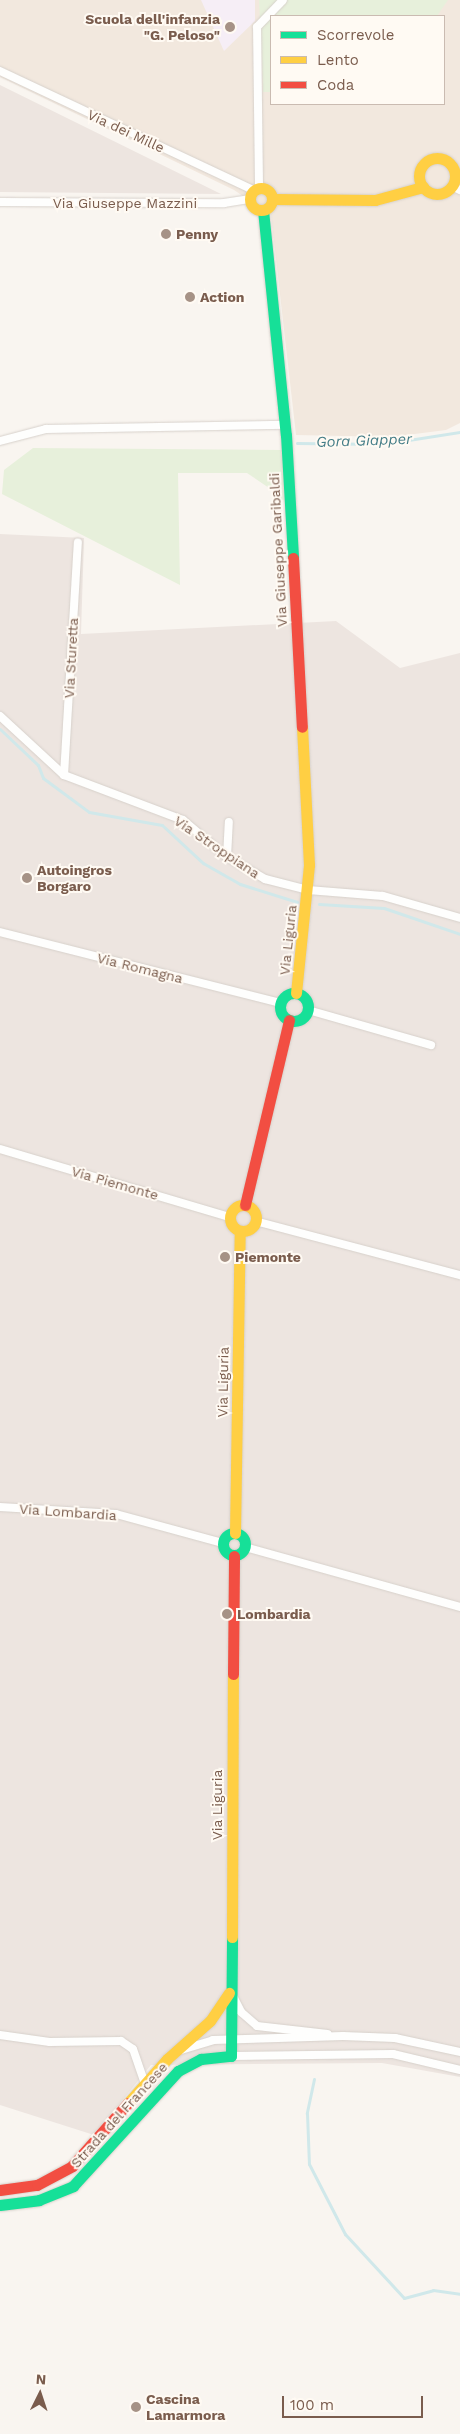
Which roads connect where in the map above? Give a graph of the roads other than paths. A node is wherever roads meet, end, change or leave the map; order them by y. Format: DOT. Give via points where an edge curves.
graph roads {
  1 [pos="283,0"];
  2 [pos="0,71"];
  3 [pos="456,165"];
  4 [pos="423,188"];
  5 [pos="456,188"];
  6 [pos="254,192"];
  7 [pos="272,199"];
  8 [pos="0,202"];
  9 [pos="263,210"];
  10 [pos="286,430"];
  11 [pos="0,441"];
  12 [pos="78,542"];
  13 [pos="0,716"];
  14 [pos="64,775"];
  15 [pos="229,822"];
  16 [pos="227,857"];
  17 [pos="308,890"];
  18 [pos="460,918"];
  19 [pos="0,932"];
  20 [pos="296,993"];
  21 [pos="281,1003"];
  22 [pos="308,1010"];
  23 [pos="289,1020"];
  24 [pos="431,1045"];
  25 [pos="0,1149"];
  26 [pos="245,1205"];
  27 [pos="230,1217"];
  28 [pos="255,1221"];
  29 [pos="240,1231"];
  30 [pos="460,1275"];
  31 [pos="0,1507"];
  32 [pos="235,1533"];
  33 [pos="223,1543"];
  34 [pos="246,1546"];
  35 [pos="234,1556"];
  36 [pos="460,1607"];
  37 [pos="231,1989"];
  38 [pos="0,2035"];
  39 [pos="337,2036"];
  40 [pos="230,2039"];
  41 [pos="415,2041"];
  42 [pos="460,2052"];
  43 [pos="230,2056"];
  44 [pos="413,2057"];
  45 [pos="167,2059"];
  46 [pos="460,2070"];
  47 [pos="145,2083"];
  48 [pos="0,2190"];
  49 [pos="0,2207"];
  1 -- 6 [label="street" via="257,26"];
  2 -- 6 [label="street, Via dei Mille"];
  3 -- 4 [label="street" via="441,159 425,162 419,178"];
  3 -- 5 [label="street"];
  4 -- 5 [label="street" via="437,194"];
  4 -- 7 [label="street" via="375,200"];
  6 -- 7 [label="street" via="270,192"];
  6 -- 8 [label="street, Via Giuseppe Mazzini" via="224,202"];
  6 -- 9 [label="street" via="255,208"];
  7 -- 9 [label="street"];
  9 -- 10 [label="street, Via Giuseppe Garibaldi"];
  10 -- 11 [label="street" via="46,428"];
  10 -- 17 [label="street, Via Giuseppe Garibaldi"];
  12 -- 14 [label="street, Via Sturetta"];
  13 -- 14 [label="street, Via Stroppiana"];
  14 -- 16 [label="street, Via Stroppiana" via="183,820"];
  15 -- 16 [label="street"];
  16 -- 17 [label="street, Via Stroppiana" via="265,879"];
  17 -- 18 [label="street, Via Stroppiana" via="382,896"];
  17 -- 20 [label="street, Via Liguria"];
  19 -- 21 [label="street, Via Romagna"];
  20 -- 21 [label="street" via="288,994"];
  20 -- 22 [label="street" via="305,998"];
  21 -- 23 [label="street"];
  22 -- 23 [label="street" via="299,1020"];
  22 -- 24 [label="street"];
  23 -- 26 [label="street"];
  25 -- 27 [label="street, Via Piemonte"];
  26 -- 27 [label="street" via="236,1206"];
  26 -- 28 [label="street" via="254,1212"];
  27 -- 29 [label="street"];
  28 -- 29 [label="street"];
  28 -- 30 [label="street"];
  29 -- 32 [label="street, Via Liguria"];
  31 -- 33 [label="street, Via Lombardia" via="116,1514"];
  32 -- 33 [label="street"];
  32 -- 34 [label="street" via="244,1538"];
  33 -- 35 [label="street"];
  34 -- 35 [label="street"];
  34 -- 36 [label="street"];
  35 -- 37 [label="street, Via Liguria"];
  37 -- 39 [label="street" via="241,2012 257,2026"];
  37 -- 40 [label="street, Via Liguria"];
  37 -- 45 [label="street" via="210,2021"];
  38 -- 47 [label="street, Strada del Francese" via="50,2042 121,2041 133,2049"];
  39 -- 40 [label="street, Strada del Francese"];
  39 -- 41 [label="street, Strada del Francese"];
  40 -- 43 [label="street, Via Liguria"];
  40 -- 45 [label="street, Strada del Francese" via="196,2044"];
  41 -- 42 [label="street, Strada del Francese"];
  41 -- 44 [label="street"];
  43 -- 44 [label="street, Strada del Francese" via="343,2052"];
  43 -- 49 [label="street, Strada del Francese" via="200,2059 178,2071 92,2171 73,2186"];
  44 -- 46 [label="street, Strada del Francese"];
  45 -- 47 [label="street, Strada del Francese"];
  47 -- 48 [label="street, Strada del Francese" via="62,2174 38,2185"];
}
